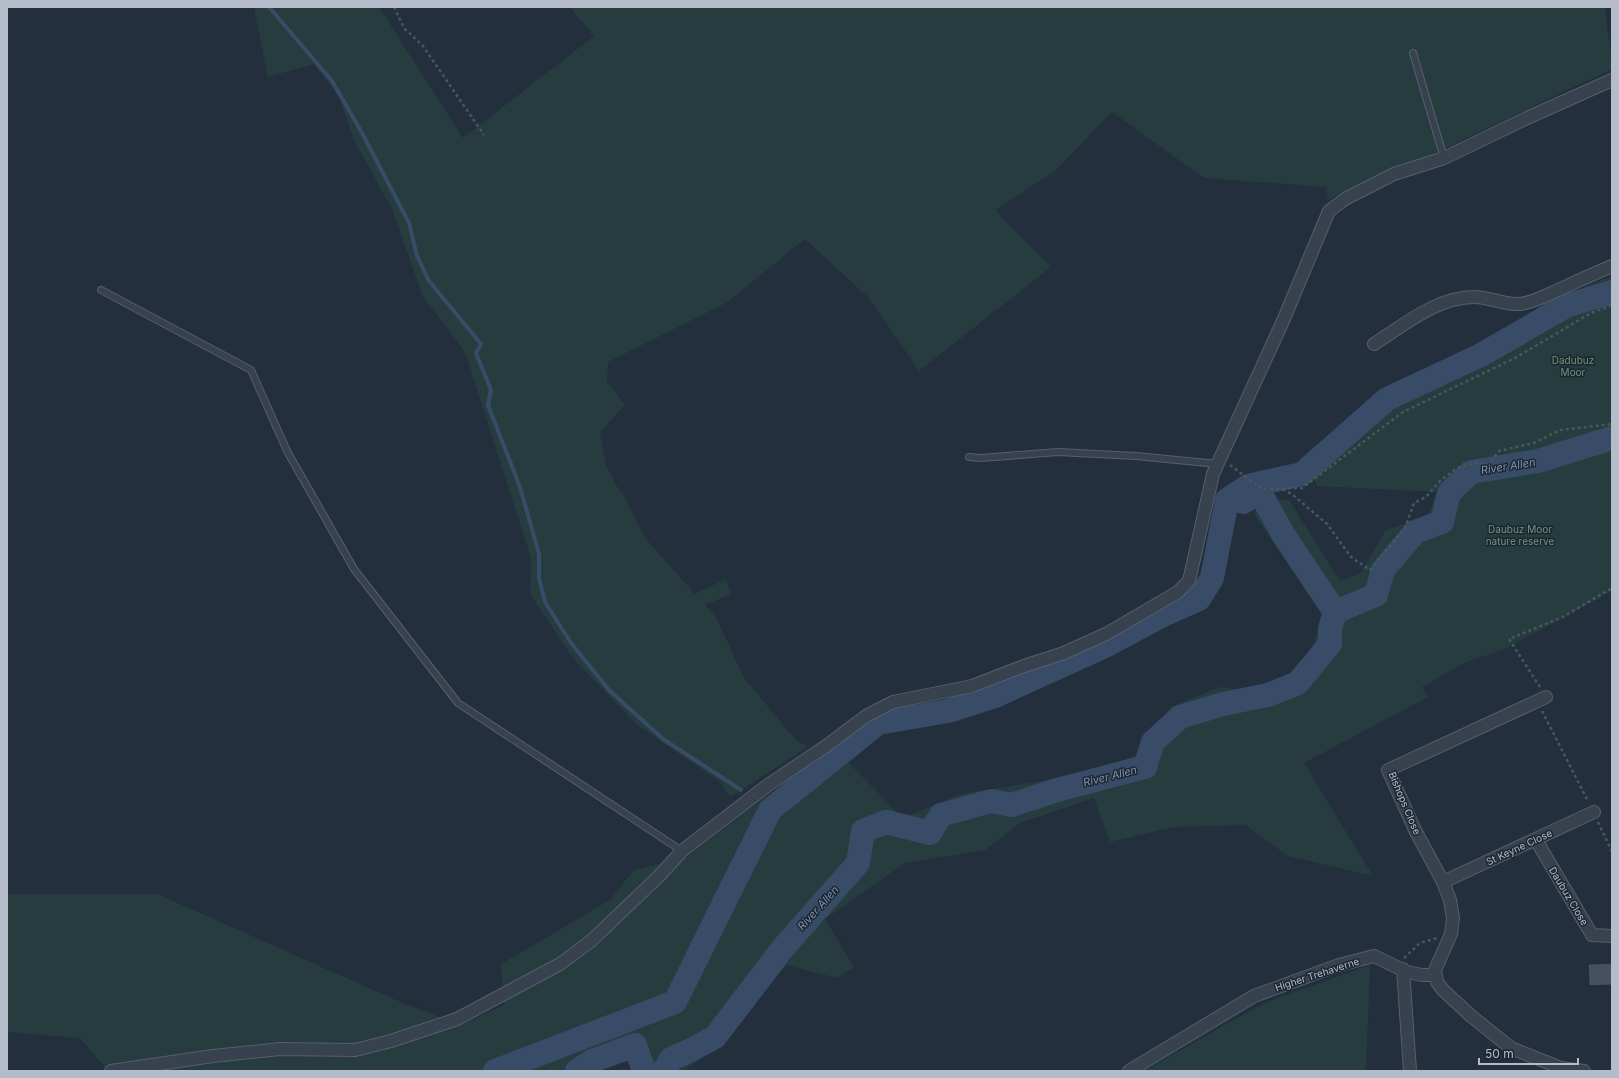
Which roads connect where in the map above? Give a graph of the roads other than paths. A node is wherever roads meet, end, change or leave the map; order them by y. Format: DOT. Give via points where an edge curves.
graph roads {
  1 [pos="1413,53"];
  2 [pos="1612,80"];
  3 [pos="1444,158"];
  4 [pos="1612,266"];
  5 [pos="101,290"];
  6 [pos="1374,344"];
  7 [pos="970,457"];
  8 [pos="1219,462"];
  9 [pos="1541,699"];
  10 [pos="1594,812"];
  11 [pos="1536,840"];
  12 [pos="682,851"];
  13 [pos="1443,882"];
  14 [pos="1612,936"];
  15 [pos="1403,969"];
  16 [pos="1436,975"];
  17 [pos="1560,1069"];
  18 [pos="111,1071"];
  19 [pos="1130,1071"];
  20 [pos="1410,1071"];
  21 [pos="1584,1071"];
  1 -- 3 [label="lane"];
  2 -- 3 [label="street"];
  3 -- 8 [label="street" via="1394,174 1345,199 1329,211 1283,322"];
  4 -- 6 [label="street" via="1536,300 1520,304 1478,297 1463,297 1446,302 1424,312"];
  5 -- 12 [label="lane" via="251,370 287,451 354,569 458,703"];
  7 -- 8 [label="lane" via="1058,452"];
  8 -- 12 [label="street" via="1189,581 1178,592 1106,634 1064,653 972,686 893,702 866,716 768,785"];
  9 -- 13 [label="street, Bishops Close" via="1388,770 1415,830"];
  10 -- 11 [label="street, St Keyne Close"];
  11 -- 13 [label="street, St Keyne Close"];
  11 -- 14 [label="street, Daubuz Close" via="1592,935"];
  12 -- 18 [label="street" via="591,941 560,964 457,1019 355,1050 280,1049"];
  13 -- 16 [label="street, Bishops Close" via="1450,900 1451,934 1435,970"];
  15 -- 16 [label="street, Higher Trehaverne" via="1422,975"];
  15 -- 19 [label="street, Higher Trehaverne" via="1374,956 1339,965 1254,996"];
  15 -- 20 [label="street"];
  16 -- 17 [label="street" via="1437,982 1443,990 1511,1048"];
  17 -- 21 [label="street"];
}
